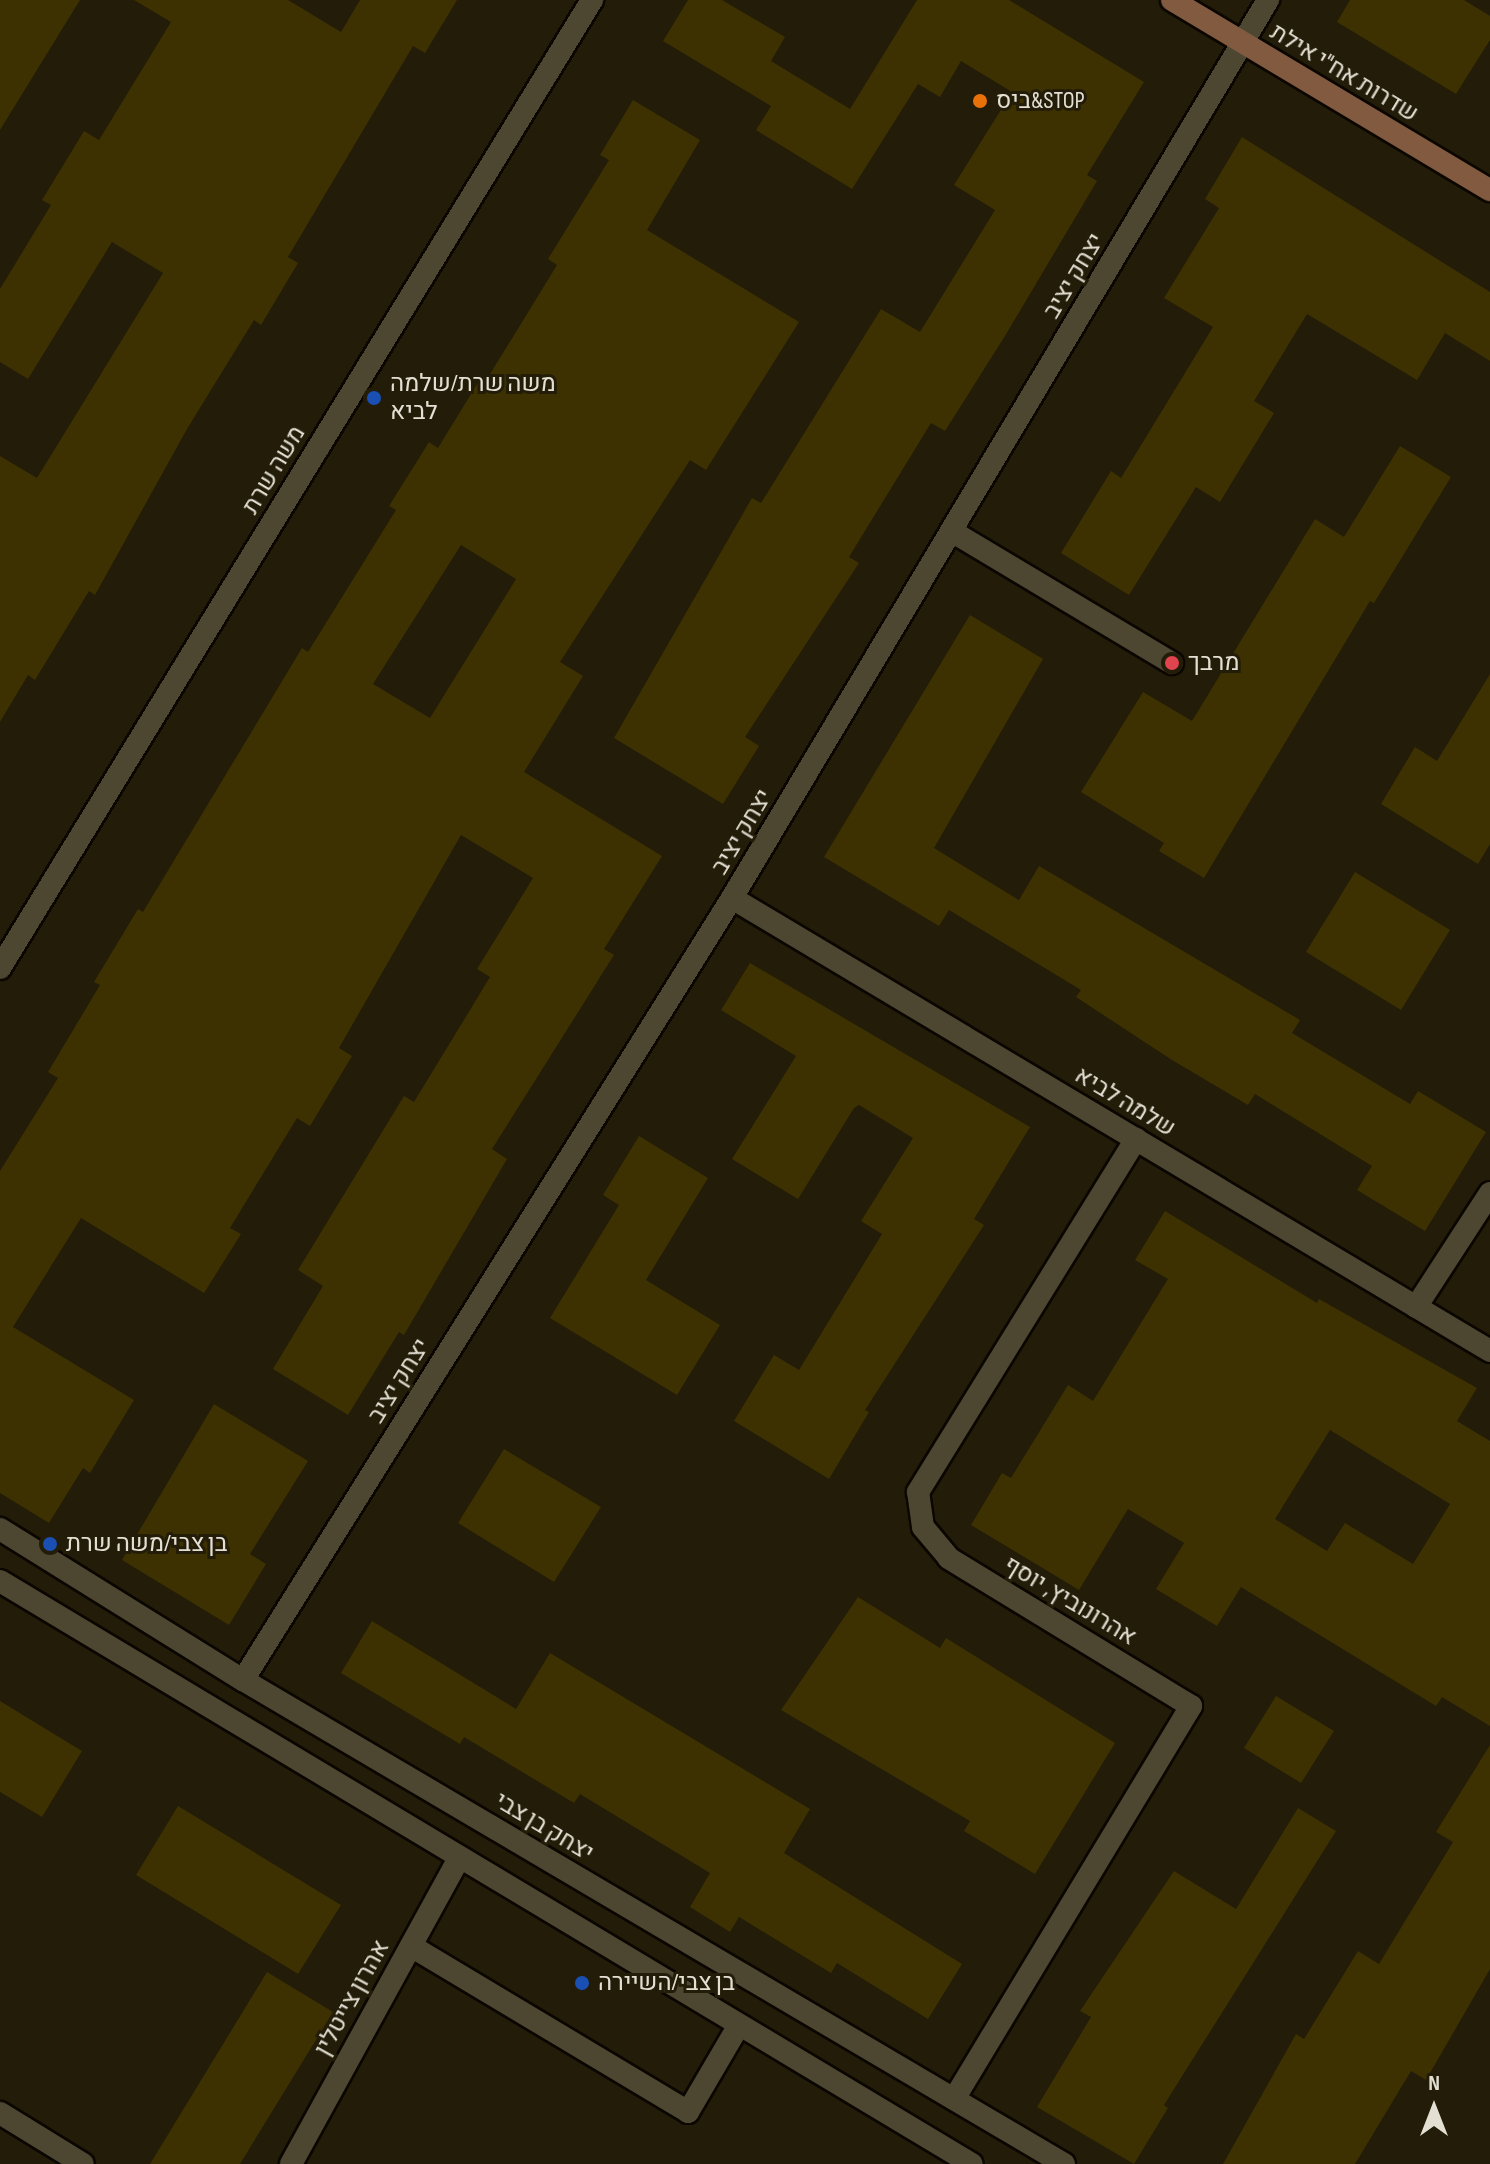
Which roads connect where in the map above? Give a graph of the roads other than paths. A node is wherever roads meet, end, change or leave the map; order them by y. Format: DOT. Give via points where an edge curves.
graph roads {
  1 [pos="592,0"];
  2 [pos="1172,0"];
  3 [pos="1268,0"];
  4 [pos="1243,42"];
  5 [pos="1490,190"];
  6 [pos="953,532"];
  7 [pos="1172,663"];
  8 [pos="732,898"];
  9 [pos="0,968"];
  10 [pos="1136,1139"];
  11 [pos="1490,1193"];
  12 [pos="1416,1307"];
  13 [pos="1490,1351"];
  14 [pos="0,1529"];
  15 [pos="0,1581"];
  16 [pos="243,1680"];
  17 [pos="460,1857"];
  18 [pos="411,1946"];
  19 [pos="739,2025"];
  20 [pos="954,2099"];
  21 [pos="0,2113"];
  22 [pos="83,2164"];
  23 [pos="291,2164"];
  24 [pos="972,2164"];
  25 [pos="1064,2164"];
  1 -- 9 [label="street, משה שרת"];
  2 -- 4 [label="main road, שדרות אח\"י אילת"];
  3 -- 4 [label="street, יצחק יציב"];
  4 -- 5 [label="main road, שדרות אח\"י אילת"];
  4 -- 6 [label="street, יצחק יציב"];
  6 -- 7 [label="street"];
  6 -- 8 [label="street, יצחק יציב"];
  8 -- 10 [label="street, שלמה לביא"];
  8 -- 16 [label="street, יצחק יציב"];
  10 -- 12 [label="street, שלמה לביא"];
  10 -- 20 [label="street, אהרונוביץ, יוסף" via="918,1492 923,1527 949,1558 1191,1706"];
  11 -- 12 [label="street"];
  12 -- 13 [label="street, שלמה לביא"];
  14 -- 16 [label="street, יצחק בן צבי"];
  15 -- 17 [label="street"];
  16 -- 20 [label="street, יצחק בן צבי"];
  17 -- 18 [label="street, אהרון צייטלין"];
  17 -- 19 [label="street"];
  18 -- 19 [label="street" via="688,2112"];
  18 -- 23 [label="street, אהרון צייטלין"];
  19 -- 24 [label="street"];
  20 -- 25 [label="street, יצחק בן צבי"];
  21 -- 22 [label="street"];
}
